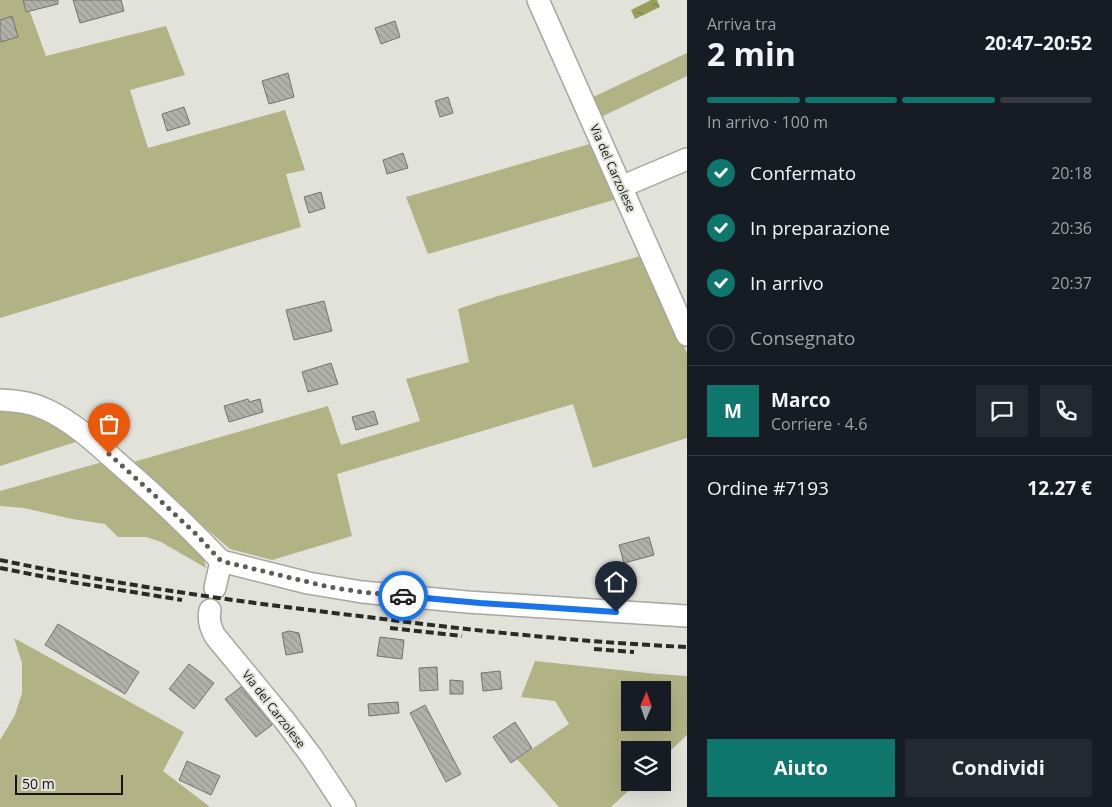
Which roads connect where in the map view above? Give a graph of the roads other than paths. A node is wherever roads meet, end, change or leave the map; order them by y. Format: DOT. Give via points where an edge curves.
graph roads {
  1 [pos="538,0"];
  2 [pos="687,158"];
  3 [pos="621,187"];
  4 [pos="687,335"];
  5 [pos="0,400"];
  6 [pos="221,561"];
  7 [pos="215,588"];
  8 [pos="210,610"];
  9 [pos="687,616"];
  10 [pos="345,807"];
  1 -- 3 [label="street, Via del Carzolese"];
  2 -- 3 [label="street"];
  3 -- 4 [label="street, Via del Carzolese"];
  5 -- 6 [label="street" via="36,405 68,422 144,485"];
  6 -- 7 [label="street"];
  6 -- 9 [label="street" via="362,592"];
  8 -- 10 [label="street, Via del Carzolese" via="209,621 215,636 290,727"];
}
